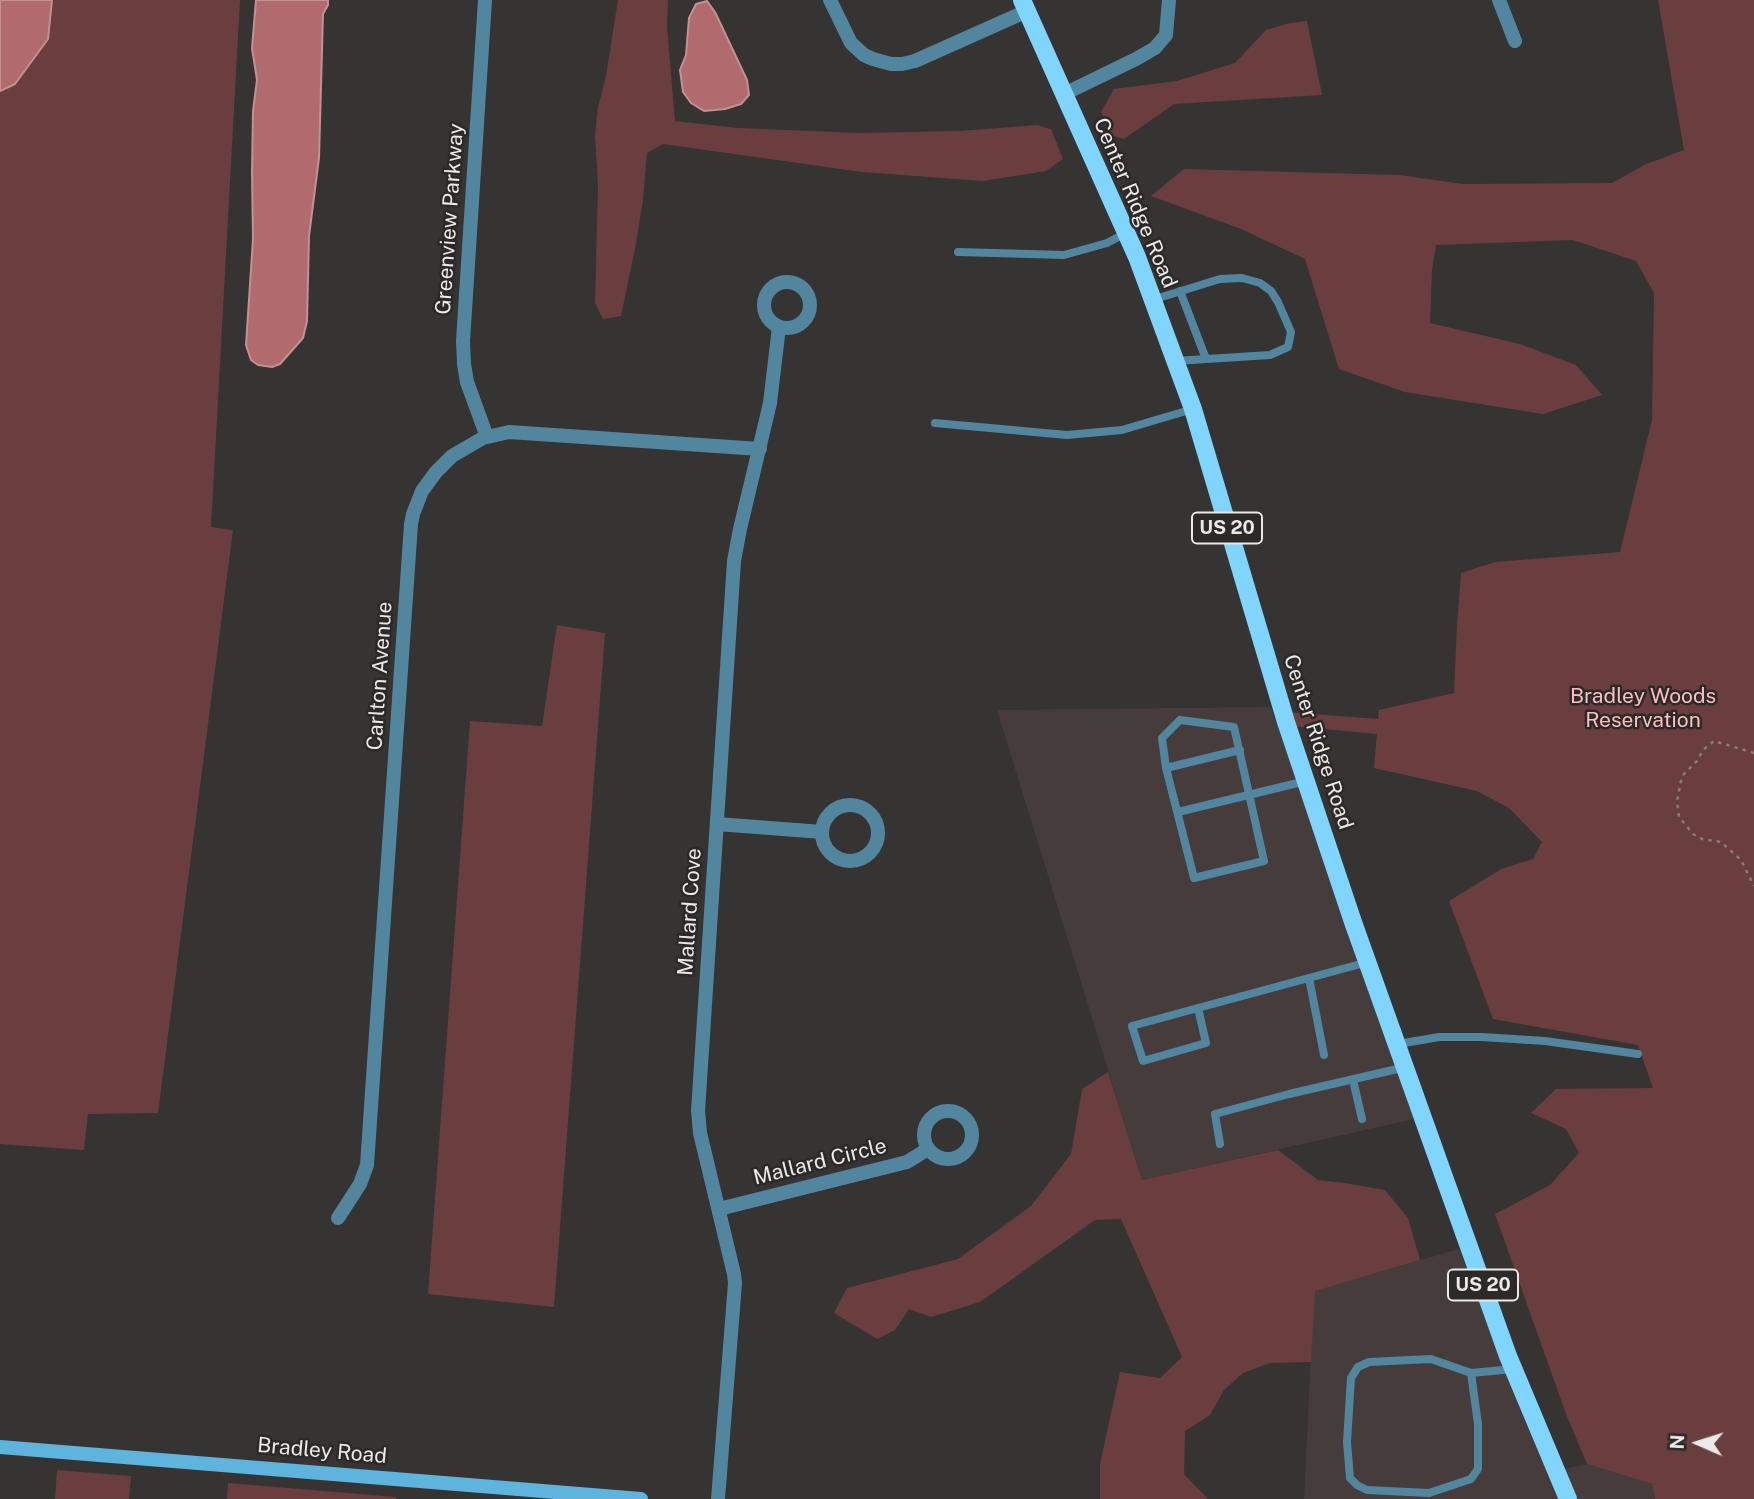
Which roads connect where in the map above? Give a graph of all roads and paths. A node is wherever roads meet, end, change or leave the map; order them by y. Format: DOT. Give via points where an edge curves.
graph roads {
  1 [pos="485,0"];
  2 [pos="830,0"];
  3 [pos="1169,0"];
  4 [pos="1499,0"];
  5 [pos="1025,6"];
  6 [pos="1515,41"];
  7 [pos="1064,94"];
  8 [pos="1126,233"];
  9 [pos="958,252"];
  10 [pos="1180,291"];
  11 [pos="1152,300"];
  12 [pos="779,327"];
  13 [pos="1206,359"];
  14 [pos="1175,361"];
  15 [pos="1192,409"];
  16 [pos="935,423"];
  17 [pos="487,437"];
  18 [pos="760,449"];
  19 [pos="1240,750"];
  20 [pos="1754,753"];
  21 [pos="1166,768"];
  22 [pos="1306,782"];
  23 [pos="1250,795"];
  24 [pos="1178,812"];
  25 [pos="717,824"];
  26 [pos="822,832"];
  27 [pos="1754,886"];
  28 [pos="1368,962"];
  29 [pos="1309,978"];
  30 [pos="1198,1008"];
  31 [pos="1398,1044"];
  32 [pos="1638,1054"];
  33 [pos="1324,1055"];
  34 [pos="1406,1067"];
  35 [pos="1353,1080"];
  36 [pos="1362,1119"];
  37 [pos="1220,1144"];
  38 [pos="928,1149"];
  39 [pos="719,1209"];
  40 [pos="338,1219"];
  41 [pos="1514,1369"];
  42 [pos="1471,1373"];
  43 [pos="0,1447"];
  44 [pos="641,1499"];
  45 [pos="718,1499"];
  46 [pos="1568,1499"];
  1 -- 17 [label="street, Greenview Parkway" via="463,341 467,382"];
  2 -- 5 [label="street" via="851,43 864,55 891,64 915,61"];
  3 -- 7 [label="street" via="1166,35 1155,48"];
  4 -- 6 [label="street"];
  5 -- 7 [label="main road, Center Ridge Road / US 20"];
  7 -- 8 [label="main road, Center Ridge Road / US 20"];
  8 -- 9 [label="lane" via="1064,255"];
  8 -- 11 [label="main road, Center Ridge Road / US 20"];
  10 -- 11 [label="lane"];
  10 -- 13 [label="lane"];
  10 -- 13 [label="lane" via="1220,279 1242,278 1271,291 1287,320 1289,347 1270,355"];
  11 -- 14 [label="main road, Center Ridge Road / US 20"];
  12 -- 18 [label="street, Mallard Cove"];
  13 -- 14 [label="lane"];
  14 -- 15 [label="main road, Center Ridge Road / US 20"];
  15 -- 16 [label="lane" via="1122,430 1067,435"];
  15 -- 22 [label="main road, Center Ridge Road / US 20"];
  17 -- 18 [label="street, Carlton Avenue" via="509,432"];
  17 -- 40 [label="street, Carlton Avenue" via="443,463 422,491 413,514 367,1165"];
  18 -- 25 [label="street, Mallard Cove" via="734,561"];
  19 -- 21 [label="lane"];
  19 -- 21 [label="lane" via="1234,727 1180,720 1162,738"];
  19 -- 23 [label="lane"];
  20 -- 27 [label="path" via="1714,741 1682,776 1677,801 1679,817 1693,834 1721,842 1741,860"];
  21 -- 24 [label="lane"];
  22 -- 23 [label="lane"];
  22 -- 28 [label="main road, Center Ridge Road / US 20"];
  23 -- 24 [label="lane"];
  23 -- 24 [label="lane" via="1264,861 1194,878"];
  25 -- 26 [label="street"];
  25 -- 39 [label="street, Mallard Cove" via="698,1111"];
  28 -- 29 [label="lane"];
  28 -- 31 [label="main road, Center Ridge Road / US 20"];
  29 -- 30 [label="lane"];
  29 -- 33 [label="lane"];
  30 -- 30 [label="lane" via="1132,1026 1143,1061 1206,1044"];
  31 -- 32 [label="lane" via="1439,1037 1482,1037"];
  31 -- 34 [label="main road, Center Ridge Road / US 20"];
  34 -- 35 [label="lane"];
  34 -- 41 [label="main road, Center Ridge Road / US 20"];
  35 -- 36 [label="lane"];
  35 -- 37 [label="lane" via="1215,1114"];
  38 -- 39 [label="street, Mallard Circle" via="907,1162"];
  39 -- 45 [label="street, Mallard Cove" via="735,1283"];
  41 -- 42 [label="lane"];
  41 -- 46 [label="main road, Center Ridge Road / US 20"];
  42 -- 42 [label="lane" via="1431,1359 1369,1362 1358,1367 1351,1378 1346,1442 1350,1478 1367,1490 1429,1493 1471,1479 1478,1469"];
  43 -- 44 [label="street, Bradley Road"];
}
